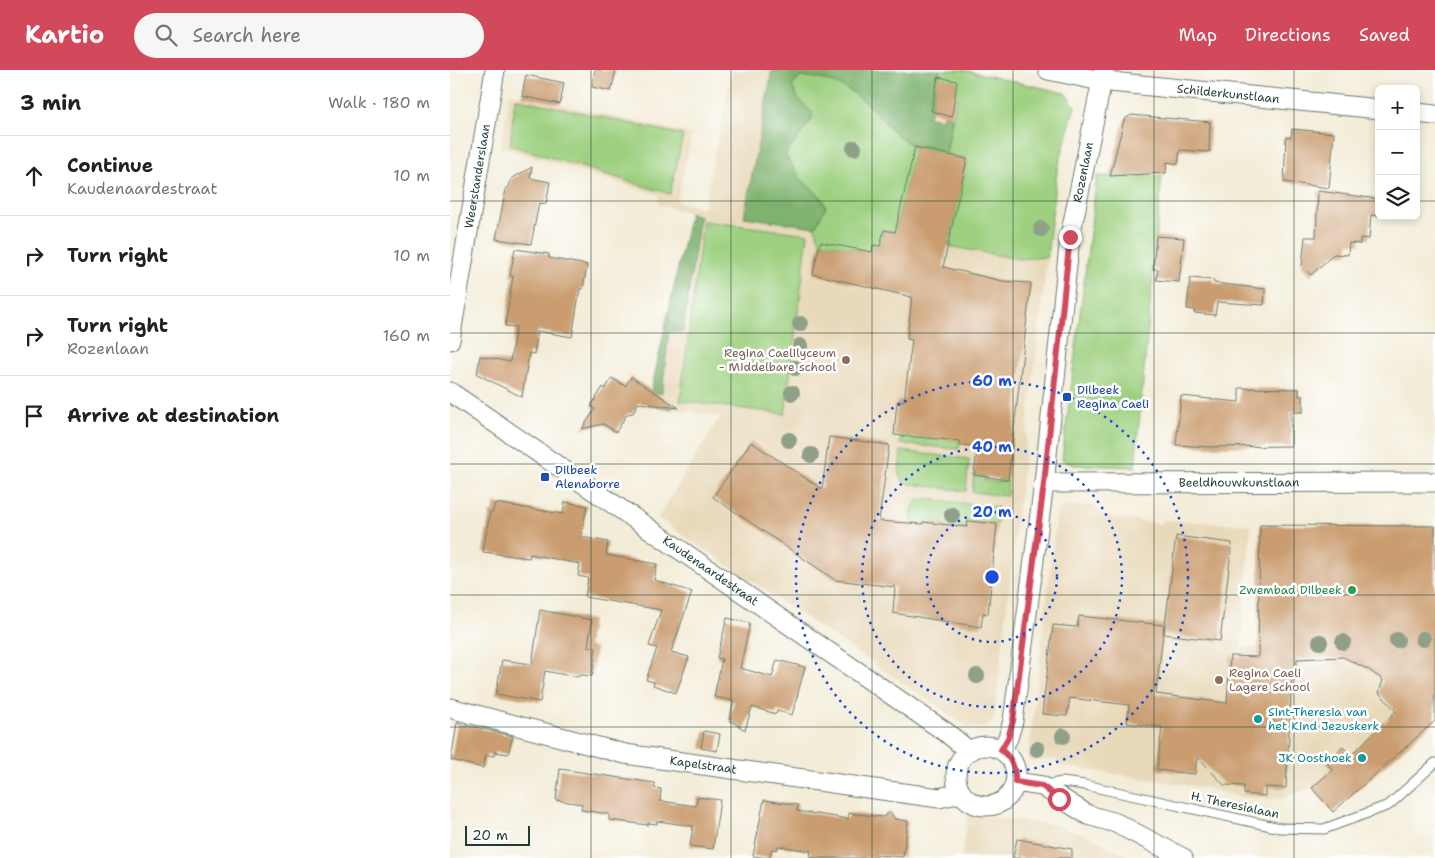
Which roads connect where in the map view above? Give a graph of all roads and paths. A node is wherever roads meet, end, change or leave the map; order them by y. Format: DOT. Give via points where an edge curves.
graph roads {
  1 [pos="495,70"];
  2 [pos="1048,70"];
  3 [pos="1103,76"];
  4 [pos="1375,110"];
  5 [pos="1420,113"];
  6 [pos="1435,115"];
  7 [pos="450,340"];
  8 [pos="450,392"];
  9 [pos="1435,482"];
  10 [pos="1044,484"];
  11 [pos="450,708"];
  12 [pos="1001,750"];
  13 [pos="969,751"];
  14 [pos="1435,763"];
  15 [pos="1015,782"];
  16 [pos="1042,786"];
  17 [pos="961,793"];
  18 [pos="1184,858"];
  1 -- 7 [label="street, Weerstanderslaan"];
  2 -- 3 [label="street, Schilderkunstlaan"];
  3 -- 4 [label="street, Schilderkunstlaan"];
  3 -- 10 [label="street, Rozenlaan" via="1070,237"];
  5 -- 6 [label="street"];
  8 -- 13 [label="street, Kaudenaardestraat" via="939,727"];
  9 -- 10 [label="street, Beeldhouwkunstlaan"];
  10 -- 12 [label="street, Rozenlaan" via="1013,721"];
  11 -- 17 [label="street, Kapelstraat" via="625,754 939,798"];
  12 -- 13 [label="street" via="985,746"];
  12 -- 15 [label="street" via="1014,766"];
  13 -- 17 [label="street" via="958,766 957,784"];
  14 -- 16 [label="lane, H. Theresialaan" via="1389,805 1324,828 1280,828 1085,785 1062,782"];
  15 -- 16 [label="street"];
  15 -- 17 [label="street" via="998,803 978,804"];
  16 -- 18 [label="street" via="1088,815 1116,823"];
}
